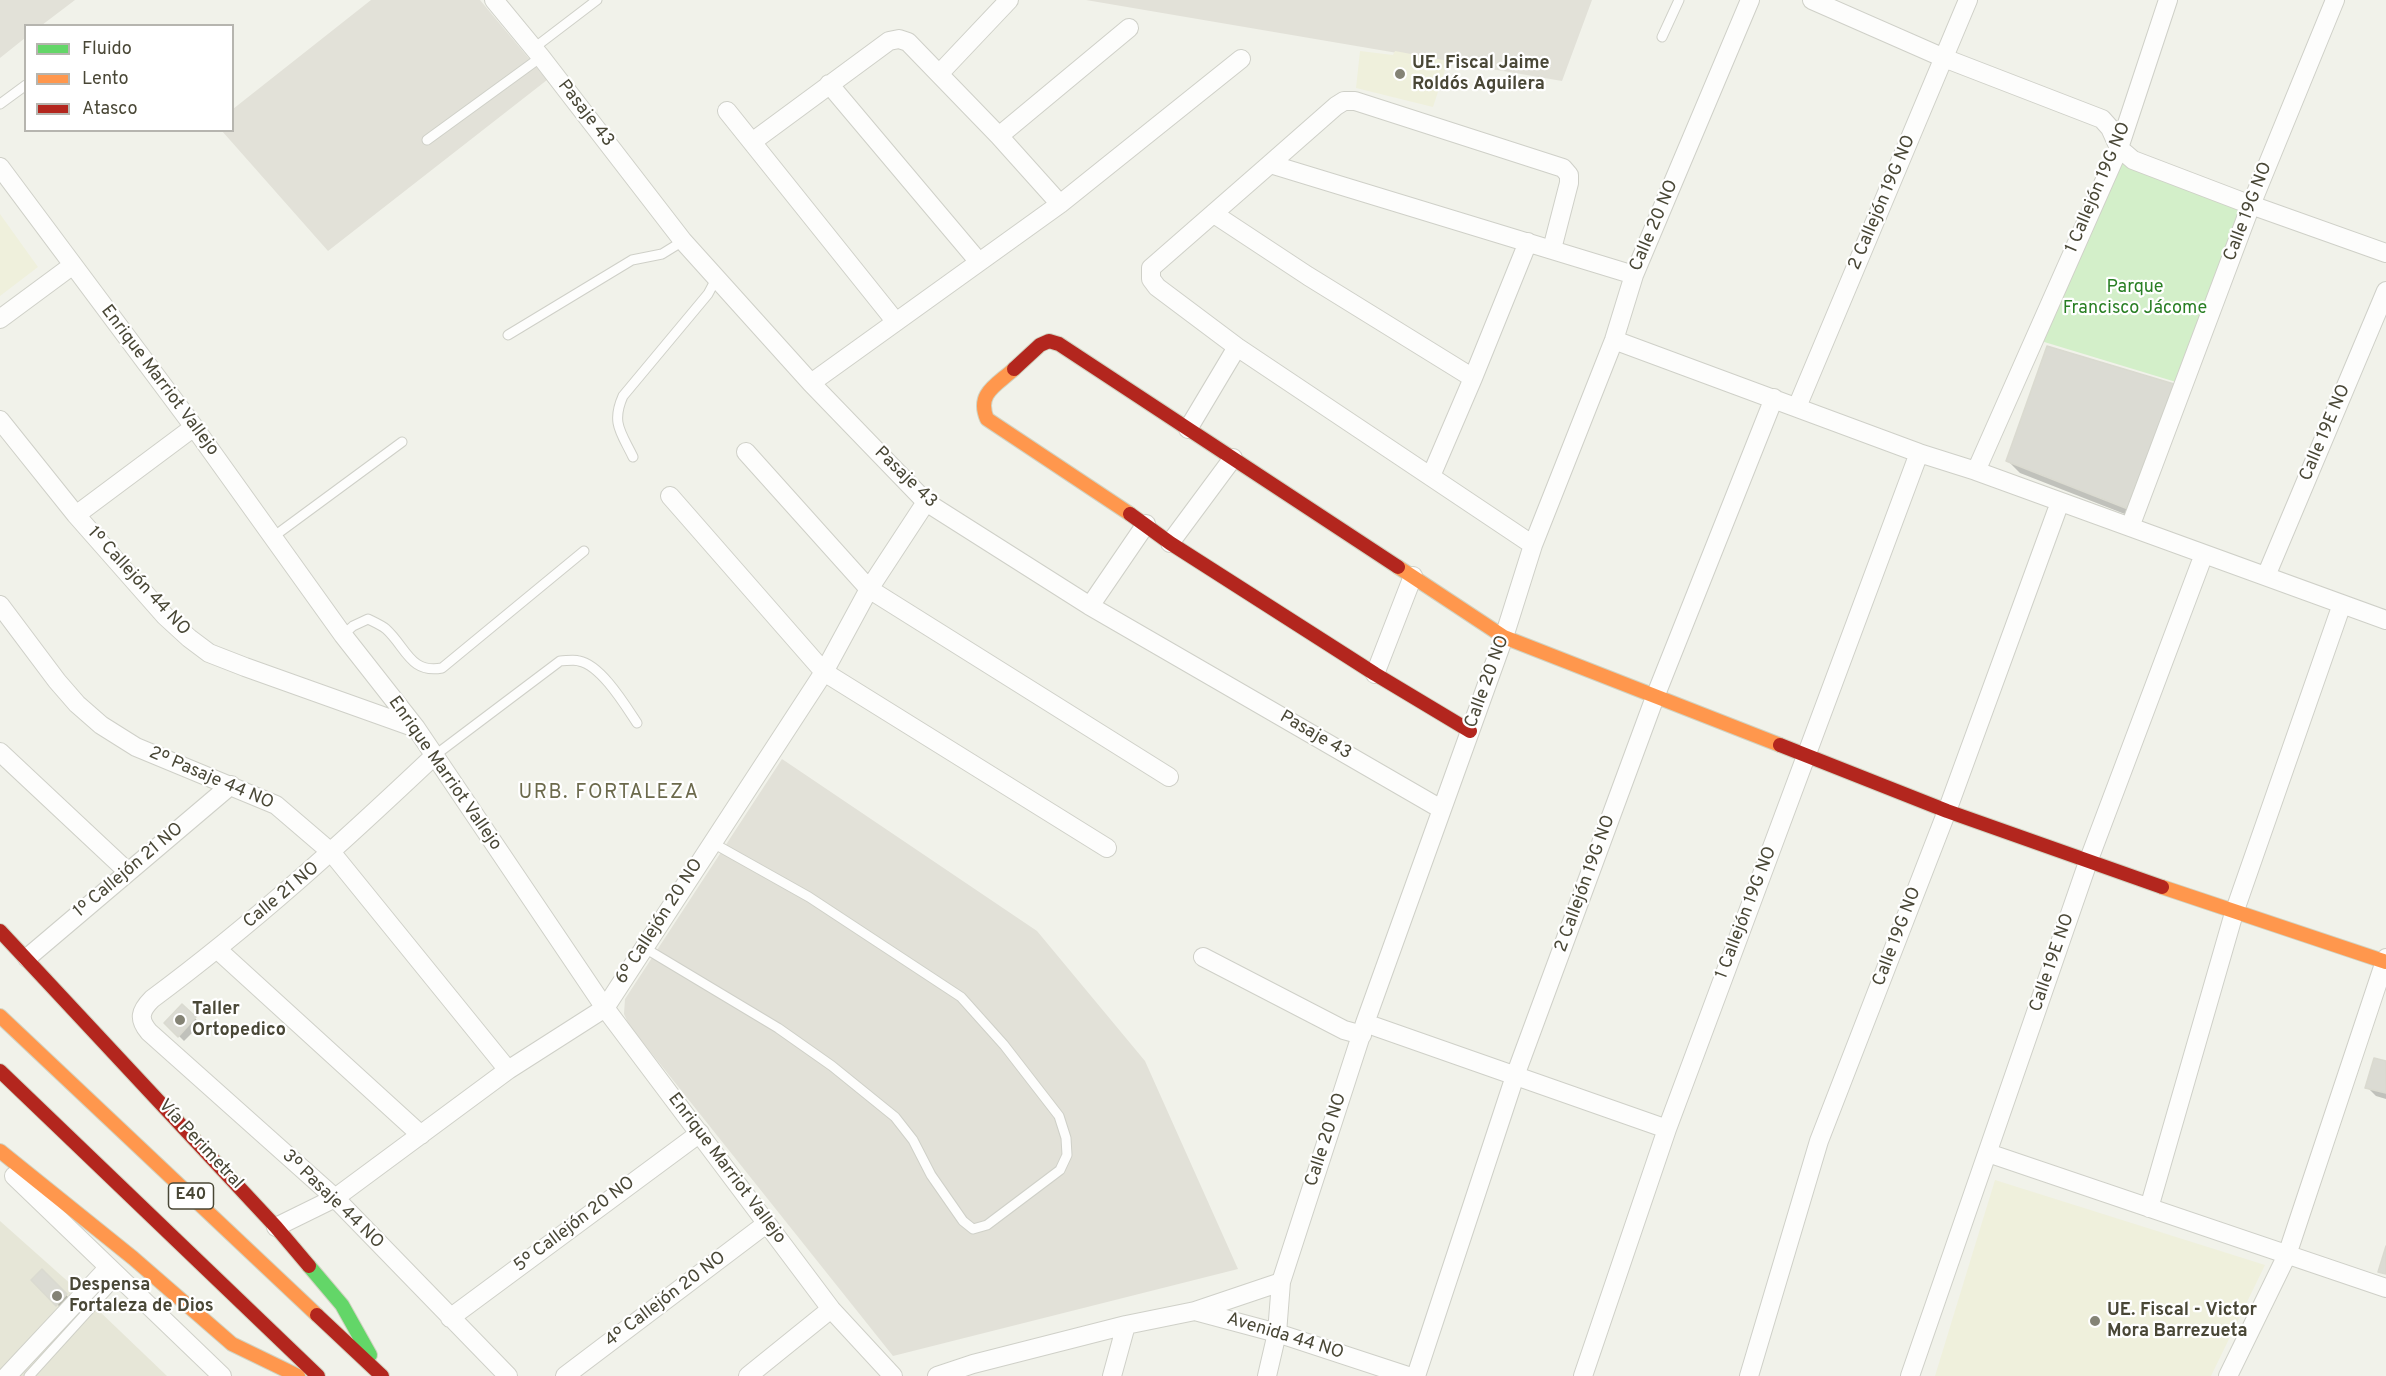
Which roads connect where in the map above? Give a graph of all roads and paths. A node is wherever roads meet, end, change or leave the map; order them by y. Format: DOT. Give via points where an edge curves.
graph roads {
  1 [pos="494,0"];
  2 [pos="597,0"];
  3 [pos="1009,0"];
  4 [pos="1679,0"];
  5 [pos="1750,0"];
  6 [pos="1812,0"];
  7 [pos="1968,0"];
  8 [pos="2168,0"];
  9 [pos="2335,0"];
  10 [pos="1128,28"];
  11 [pos="1662,37"];
  12 [pos="538,52"];
  13 [pos="1944,58"];
  14 [pos="1242,59"];
  15 [pos="939,74"];
  16 [pos="829,84"];
  17 [pos="24,87"];
  18 [pos="0,104"];
  19 [pos="727,111"];
  20 [pos="999,136"];
  21 [pos="427,140"];
  22 [pos="752,142"];
  23 [pos="2119,148"];
  24 [pos="1270,164"];
  25 [pos="0,167"];
  26 [pos="1060,204"];
  27 [pos="2251,205"];
  28 [pos="1214,214"];
  29 [pos="683,241"];
  30 [pos="1528,242"];
  31 [pos="1552,249"];
  32 [pos="2386,253"];
  33 [pos="978,262"];
  34 [pos="73,265"];
  35 [pos="1634,275"];
  36 [pos="716,279"];
  37 [pos="2386,291"];
  38 [pos="0,319"];
  39 [pos="896,322"];
  40 [pos="508,335"];
  41 [pos="1614,340"];
  42 [pos="1237,346"];
  43 [pos="1473,378"];
  44 [pos="811,383"];
  45 [pos="1774,398"];
  46 [pos="1797,406"];
  47 [pos="0,420"];
  48 [pos="194,427"];
  49 [pos="1188,429"];
  50 [pos="402,442"];
  51 [pos="746,452"];
  52 [pos="1919,453"];
  53 [pos="633,457"];
  54 [pos="1233,458"];
  55 [pos="1976,471"];
  56 [pos="1431,476"];
  57 [pos="670,496"];
  58 [pos="926,502"];
  59 [pos="2060,502"];
  60 [pos="76,515"];
  61 [pos="1146,524"];
  62 [pos="2130,527"];
  63 [pos="273,537"];
  64 [pos="1170,543"];
  65 [pos="1533,545"];
  66 [pos="584,551"];
  67 [pos="2204,554"];
  68 [pos="1413,576"];
  69 [pos="2266,576"];
  70 [pos="869,589"];
  71 [pos="2342,604"];
  72 [pos="0,605"];
  73 [pos="1090,606"];
  74 [pos="2386,620"];
  75 [pos="343,635"];
  76 [pos="1504,637"];
  77 [pos="824,672"];
  78 [pos="1375,674"];
  79 [pos="1655,697"];
  80 [pos="637,723"];
  81 [pos="416,728"];
  82 [pos="1470,731"];
  83 [pos="0,752"];
  84 [pos="434,756"];
  85 [pos="1806,757"];
  86 [pos="1169,777"];
  87 [pos="231,785"];
  88 [pos="1441,809"];
  89 [pos="1947,811"];
  90 [pos="711,842"];
  91 [pos="1107,848"];
  92 [pos="332,853"];
  93 [pos="2088,862"];
  94 [pos="127,871"];
  95 [pos="2234,913"];
  96 [pos="0,931"];
  97 [pos="643,947"];
  98 [pos="218,950"];
  99 [pos="1203,957"];
  100 [pos="27,958"];
  101 [pos="2386,961"];
  102 [pos="605,1008"];
  103 [pos="0,1016"];
  104 [pos="1363,1029"];
  105 [pos="149,1032"];
  106 [pos="0,1071"];
  107 [pos="508,1071"];
  108 [pos="1515,1076"];
  109 [pos="1667,1129"];
  110 [pos="700,1133"];
  111 [pos="421,1135"];
  112 [pos="0,1151"];
  113 [pos="1988,1153"];
  114 [pos="0,1162"];
  115 [pos="335,1198"];
  116 [pos="2149,1208"];
  117 [pos="766,1224"];
  118 [pos="276,1227"];
  119 [pos="2287,1255"];
  120 [pos="113,1273"];
  121 [pos="1281,1282"];
  122 [pos="2386,1288"];
  123 [pos="831,1309"];
  124 [pos="1195,1311"];
  125 [pos="450,1318"];
  126 [pos="1126,1325"];
  127 [pos="1277,1333"];
  128 [pos="971,1370"];
  129 [pos="381,1375"];
  130 [pos="7,1376"];
  131 [pos="29,1376"];
  132 [pos="222,1376"];
  133 [pos="298,1376"];
  134 [pos="318,1376"];
  135 [pos="508,1376"];
  136 [pos="565,1376"];
  137 [pos="748,1376"];
  138 [pos="893,1376"];
  139 [pos="937,1376"];
  140 [pos="1112,1376"];
  141 [pos="1267,1376"];
  142 [pos="1408,1376"];
  143 [pos="1416,1376"];
  144 [pos="1583,1376"];
  145 [pos="1749,1376"];
  146 [pos="1910,1376"];
  147 [pos="2228,1376"];
  1 -- 12 [label="street, Pasaje 43"];
  2 -- 12 [label="lane"];
  3 -- 15 [label="street"];
  4 -- 11 [label="lane"];
  5 -- 35 [label="street, Calle 20 NO"];
  6 -- 13 [label="street"];
  7 -- 13 [label="street, 2 Callejón 19G NO"];
  8 -- 23 [label="street, 1 Callejón 19G NO"];
  9 -- 27 [label="street, Calle 19G NO"];
  10 -- 20 [label="street"];
  12 -- 21 [label="lane"];
  12 -- 29 [label="street, Pasaje 43"];
  13 -- 23 [label="street" via="2102,119"];
  13 -- 46 [label="street, 2 Callejón 19G NO"];
  14 -- 26 [label="street"];
  15 -- 16 [label="street" via="908,42 899,39 889,41"];
  15 -- 20 [label="street"];
  16 -- 22 [label="street"];
  16 -- 33 [label="street"];
  17 -- 18 [label="lane"];
  19 -- 22 [label="street"];
  20 -- 26 [label="street"];
  22 -- 39 [label="street"];
  23 -- 27 [label="street" via="2133,160"];
  23 -- 55 [label="street, 1 Callejón 19G NO"];
  24 -- 28 [label="street"];
  24 -- 30 [label="street"];
  24 -- 31 [label="street" via="1336,106 1354,101 1563,168 1569,183"];
  25 -- 34 [label="street, Enrique Marriot Vallejo"];
  26 -- 33 [label="street"];
  27 -- 32 [label="street"];
  27 -- 62 [label="street, Calle 19G NO"];
  28 -- 42 [label="street" via="1151,268 1151,279"];
  28 -- 43 [label="street"];
  29 -- 36 [label="street, Pasaje 43"];
  29 -- 40 [label="lane" via="662,254 632,260"];
  30 -- 31 [label="street"];
  30 -- 43 [label="street"];
  31 -- 35 [label="street"];
  33 -- 39 [label="street"];
  34 -- 38 [label="street"];
  34 -- 48 [label="street, Enrique Marriot Vallejo"];
  35 -- 41 [label="street, Calle 20 NO"];
  36 -- 44 [label="street, Pasaje 43"];
  36 -- 53 [label="lane" via="708,294 623,396 616,411 618,426"];
  37 -- 69 [label="street, Calle 19E NO"];
  39 -- 44 [label="street"];
  41 -- 45 [label="street"];
  41 -- 65 [label="street, Calle 20 NO"];
  42 -- 49 [label="street"];
  42 -- 56 [label="street"];
  43 -- 56 [label="street"];
  44 -- 58 [label="street, Pasaje 43"];
  45 -- 46 [label="street"];
  45 -- 79 [label="street, 2 Callejón 19G NO"];
  46 -- 52 [label="street"];
  47 -- 60 [label="street, 1º Callejón 44 NO"];
  48 -- 60 [label="street"];
  48 -- 63 [label="street, Enrique Marriot Vallejo"];
  49 -- 54 [label="main road"];
  49 -- 61 [label="main road" via="1049,341 985,396 982,407 987,418"];
  50 -- 63 [label="lane"];
  51 -- 70 [label="street"];
  52 -- 55 [label="street"];
  52 -- 85 [label="street, 1 Callejón 19G NO"];
  54 -- 64 [label="street"];
  54 -- 68 [label="main road"];
  55 -- 59 [label="street"];
  56 -- 65 [label="street"];
  57 -- 77 [label="street"];
  58 -- 70 [label="street, 6º Callejón 20 NO"];
  58 -- 73 [label="street, Pasaje 43"];
  59 -- 62 [label="street"];
  59 -- 89 [label="street, Calle 19G NO"];
  60 -- 81 [label="street, 1º Callejón 44 NO" via="165,616 209,653"];
  61 -- 64 [label="main road"];
  61 -- 73 [label="street"];
  62 -- 67 [label="street"];
  63 -- 75 [label="street, Enrique Marriot Vallejo"];
  64 -- 78 [label="main road"];
  65 -- 76 [label="street, Calle 20 NO"];
  66 -- 75 [label="lane" via="442,668 431,670 417,665 385,628 368,619"];
  67 -- 69 [label="street"];
  67 -- 93 [label="street, Calle 19E NO"];
  68 -- 76 [label="main road"];
  68 -- 78 [label="street"];
  69 -- 71 [label="street"];
  70 -- 77 [label="street, 6º Callejón 20 NO"];
  70 -- 86 [label="street"];
  71 -- 74 [label="street"];
  71 -- 95 [label="street"];
  72 -- 87 [label="street, 2º Pasaje 44 NO" via="57,681 102,725 136,747"];
  73 -- 88 [label="street, Pasaje 43"];
  75 -- 81 [label="street, Enrique Marriot Vallejo"];
  76 -- 79 [label="main road"];
  76 -- 82 [label="street, Calle 20 NO"];
  77 -- 90 [label="street, 6º Callejón 20 NO"];
  77 -- 91 [label="street"];
  78 -- 82 [label="main road"];
  79 -- 85 [label="main road"];
  79 -- 108 [label="street, 2 Callejón 19G NO"];
  80 -- 84 [label="lane" via="593,666 579,660 560,661"];
  81 -- 84 [label="street, Enrique Marriot Vallejo"];
  82 -- 88 [label="street, Calle 20 NO"];
  83 -- 94 [label="street"];
  84 -- 92 [label="street, Calle 21 NO"];
  84 -- 102 [label="street, Enrique Marriot Vallejo"];
  85 -- 89 [label="main road"];
  85 -- 109 [label="street, 1 Callejón 19G NO"];
  87 -- 92 [label="street, 2º Pasaje 44 NO" via="276,805"];
  87 -- 94 [label="street, 1º Callejón 21 NO"];
  88 -- 104 [label="street, Calle 20 NO"];
  89 -- 93 [label="main road"];
  89 -- 145 [label="street, Calle 19G NO" via="1819,1142"];
  90 -- 97 [label="street, 6º Callejón 20 NO"];
  90 -- 97 [label="lane" via="809,897 961,997 1004,1044 1059,1116 1067,1155 1060,1170 987,1225 973,1229 963,1221 895,1117 778,1028"];
  92 -- 98 [label="street, Calle 21 NO"];
  92 -- 107 [label="street, 2º Pasaje 44 NO"];
  93 -- 95 [label="main road"];
  93 -- 113 [label="street, Calle 19E NO"];
  94 -- 100 [label="street, 1º Callejón 21 NO"];
  95 -- 101 [label="main road"];
  95 -- 116 [label="street"];
  96 -- 100 [label="main road, Vía Perimetral"];
  97 -- 102 [label="street, 6º Callejón 20 NO"];
  98 -- 105 [label="street, Calle 21 NO" via="143,1008 140,1017"];
  98 -- 111 [label="street"];
  99 -- 104 [label="street" via="1344,1030"];
  100 -- 118 [label="main road, Vía Perimetral"];
  101 -- 119 [label="street"];
  102 -- 107 [label="street, 6º Callejón 20 NO"];
  102 -- 110 [label="street, Enrique Marriot Vallejo"];
  103 -- 129 [label="main road, Vía Perimetral / E40"];
  104 -- 108 [label="street"];
  104 -- 121 [label="street, Calle 20 NO"];
  105 -- 115 [label="street, 3º Pasaje 44 NO"];
  106 -- 134 [label="main road, E40"];
  107 -- 111 [label="street, 6º Callejón 20 NO"];
  108 -- 109 [label="street"];
  108 -- 143 [label="street, 2 Callejón 19G NO"];
  109 -- 144 [label="street, 1 Callejón 19G NO"];
  110 -- 117 [label="street, Enrique Marriot Vallejo"];
  110 -- 125 [label="street, 5º Callejón 20 NO"];
  111 -- 115 [label="street, 6º Callejón 20 NO"];
  112 -- 133 [label="main road" via="134,1258 232,1344"];
  113 -- 116 [label="street"];
  113 -- 146 [label="street, Calle 19E NO"];
  114 -- 120 [label="street"];
  115 -- 118 [label="street, 6º Callejón 20 NO"];
  115 -- 125 [label="street, 3º Pasaje 44 NO"];
  116 -- 119 [label="street"];
  117 -- 123 [label="street, Enrique Marriot Vallejo"];
  117 -- 136 [label="street, 4º Callejón 20 NO"];
  118 -- 129 [label="main road, Vía Perimetral" via="342,1305"];
  119 -- 122 [label="street"];
  119 -- 147 [label="street"];
  120 -- 130 [label="street"];
  120 -- 131 [label="lane"];
  120 -- 132 [label="street"];
  121 -- 124 [label="street"];
  121 -- 127 [label="street, Calle 20 NO"];
  123 -- 137 [label="street"];
  123 -- 138 [label="street, Enrique Marriot Vallejo"];
  124 -- 126 [label="street"];
  124 -- 127 [label="street, Avenida 44 NO"];
  125 -- 135 [label="street, 3º Pasaje 44 NO"];
  126 -- 128 [label="street"];
  126 -- 140 [label="street"];
  127 -- 141 [label="street, Calle 20 NO"];
  127 -- 142 [label="street, Avenida 44 NO"];
  128 -- 139 [label="street"];
}
